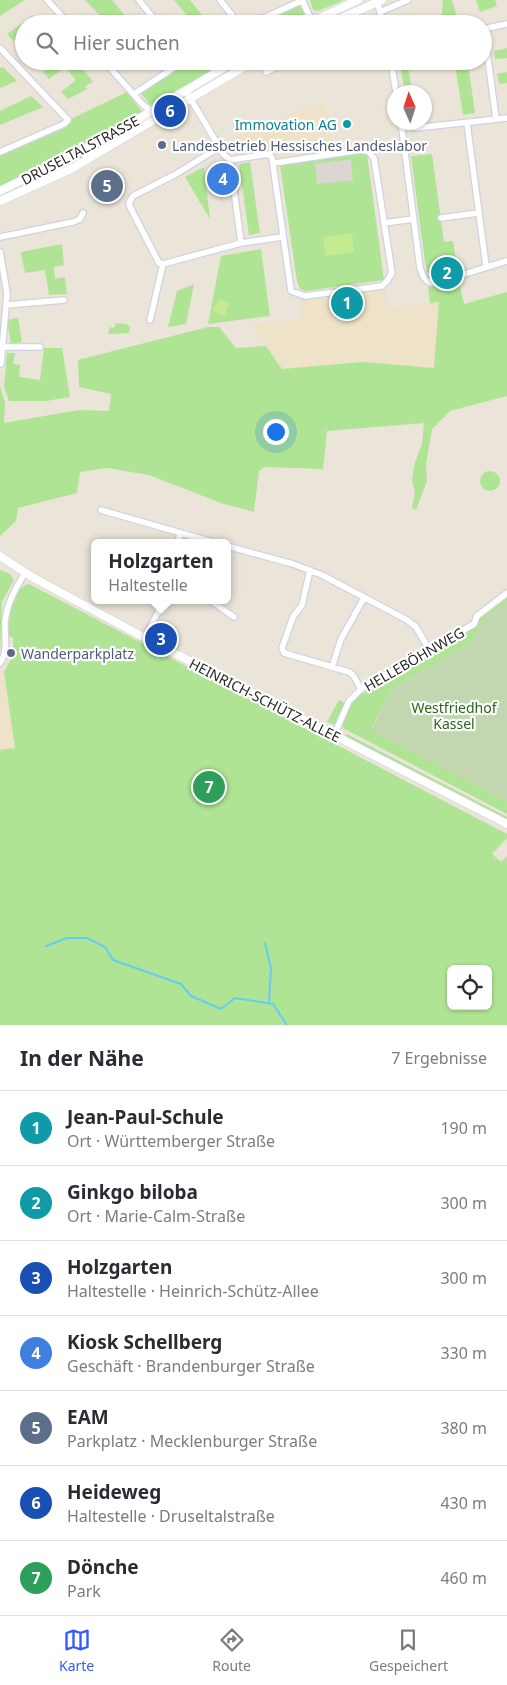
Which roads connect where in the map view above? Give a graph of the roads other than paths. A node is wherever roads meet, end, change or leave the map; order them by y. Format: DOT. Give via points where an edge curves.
graph roads {
  1 [pos="47,0"];
  2 [pos="139,0"];
  3 [pos="220,0"];
  4 [pos="302,0"];
  5 [pos="358,0"];
  6 [pos="408,0"];
  7 [pos="379,1"];
  8 [pos="380,12"];
  9 [pos="61,15"];
  10 [pos="151,15"];
  11 [pos="232,15"];
  12 [pos="270,15"];
  13 [pos="308,15"];
  14 [pos="327,15"];
  15 [pos="348,15"];
  16 [pos="381,15"];
  17 [pos="507,24"];
  18 [pos="492,27"];
  19 [pos="0,48"];
  20 [pos="15,64"];
  21 [pos="21,70"];
  22 [pos="112,70"];
  23 [pos="170,70"];
  24 [pos="220,70"];
  25 [pos="239,70"];
  26 [pos="270,70"];
  27 [pos="392,70"];
  28 [pos="489,70"];
  29 [pos="266,72"];
  30 [pos="395,85"];
  31 [pos="186,91"];
  32 [pos="134,94"];
  33 [pos="191,99"];
  34 [pos="152,112"];
  35 [pos="507,118"];
  36 [pos="496,119"];
  37 [pos="467,123"];
  38 [pos="432,126"];
  39 [pos="402,130"];
  40 [pos="218,148"];
  41 [pos="0,152"];
  42 [pos="230,160"];
  43 [pos="274,162"];
  44 [pos="0,191"];
  45 [pos="0,201"];
  46 [pos="83,213"];
  47 [pos="478,213"];
  48 [pos="441,218"];
  49 [pos="413,219"];
  50 [pos="384,223"];
  51 [pos="282,236"];
  52 [pos="0,237"];
  53 [pos="241,243"];
  54 [pos="0,252"];
  55 [pos="507,261"];
  56 [pos="163,264"];
  57 [pos="486,266"];
  58 [pos="64,300"];
  59 [pos="6,305"];
  60 [pos="150,320"];
  61 [pos="3,346"];
  62 [pos="40,347"];
  63 [pos="1,364"];
  64 [pos="101,510"];
  65 [pos="181,533"];
  66 [pos="179,539"];
  67 [pos="202,539"];
  68 [pos="231,547"];
  69 [pos="0,556"];
  70 [pos="310,570"];
  71 [pos="25,573"];
  72 [pos="507,593"];
  73 [pos="364,598"];
  74 [pos="162,604"];
  75 [pos="216,604"];
  76 [pos="234,617"];
  77 [pos="145,638"];
  78 [pos="429,649"];
  79 [pos="0,663"];
  80 [pos="332,667"];
  81 [pos="361,689"];
  82 [pos="334,735"];
  83 [pos="507,824"];
  1 -- 9 [label="street"];
  2 -- 10 [label="street"];
  3 -- 11 [label="street"];
  4 -- 12 [label="street"];
  4 -- 13 [label="street"];
  5 -- 14 [label="main road"];
  6 -- 8 [label="street"];
  7 -- 8 [label="street"];
  7 -- 15 [label="main road"];
  8 -- 16 [label="street"];
  17 -- 18 [label="street"];
  19 -- 20 [label="street"];
  21 -- 41 [label="street" via="68,120"];
  22 -- 32 [label="street"];
  23 -- 32 [label="street"];
  24 -- 31 [label="main road, DRUSELTALSTRASSE"];
  25 -- 33 [label="main road, DRUSELTALSTRASSE"];
  26 -- 29 [label="street"];
  27 -- 30 [label="street"];
  28 -- 36 [label="street"];
  31 -- 33 [label="street"];
  31 -- 34 [label="main road, DRUSELTALSTRASSE"];
  32 -- 34 [label="street"];
  33 -- 40 [label="street"];
  33 -- 45 [label="main road, DRUSELTALSTRASSE" via="71,169"];
  34 -- 44 [label="main road, DRUSELTALSTRASSE" via="72,157"];
  35 -- 36 [label="street"];
  36 -- 37 [label="street"];
  37 -- 38 [label="street"];
  37 -- 47 [label="street"];
  39 -- 49 [label="street"];
  40 -- 42 [label="street"];
  40 -- 56 [label="street" via="130,200 130,207 159,263"];
  42 -- 43 [label="street" via="270,154"];
  42 -- 53 [label="street"];
  43 -- 50 [label="street" via="368,151 374,158"];
  43 -- 51 [label="street"];
  46 -- 52 [label="street" via="73,222"];
  47 -- 48 [label="street"];
  47 -- 57 [label="street"];
  49 -- 50 [label="street"];
  49 -- 57 [label="street" via="422,275 432,283"];
  50 -- 51 [label="street" via="392,273 388,281 382,286 305,296 291,291"];
  51 -- 53 [label="street"];
  53 -- 56 [label="street"];
  54 -- 59 [label="street"];
  55 -- 57 [label="street"];
  56 -- 60 [label="street"];
  58 -- 59 [label="street"];
  59 -- 61 [label="street"];
  61 -- 62 [label="street"];
  61 -- 63 [label="street"];
  64 -- 65 [label="street" via="109,509"];
  65 -- 66 [label="street"];
  65 -- 67 [label="street"];
  68 -- 70 [label="street"];
  69 -- 71 [label="main road, HEINRICH-SCHÜTZ-ALLEE"];
  70 -- 73 [label="street"];
  70 -- 80 [label="street" via="302,605 293,617 282,648 284,653"];
  71 -- 77 [label="main road, HEINRICH-SCHÜTZ-ALLEE"];
  71 -- 79 [label="street" via="8,606 5,652"];
  72 -- 78 [label="street, HELLEBÖHNWEG" via="476,616 474,624"];
  73 -- 78 [label="street" via="411,624"];
  73 -- 80 [label="street" via="341,639"];
  74 -- 77 [label="street"];
  75 -- 76 [label="street"];
  77 -- 82 [label="main road, HEINRICH-SCHÜTZ-ALLEE"];
  78 -- 81 [label="street, HELLEBÖHNWEG"];
  80 -- 81 [label="street" via="353,676"];
  81 -- 82 [label="street, HELLEBÖHNWEG" via="349,700"];
  82 -- 83 [label="main road, HEINRICH-SCHÜTZ-ALLEE"];
}
